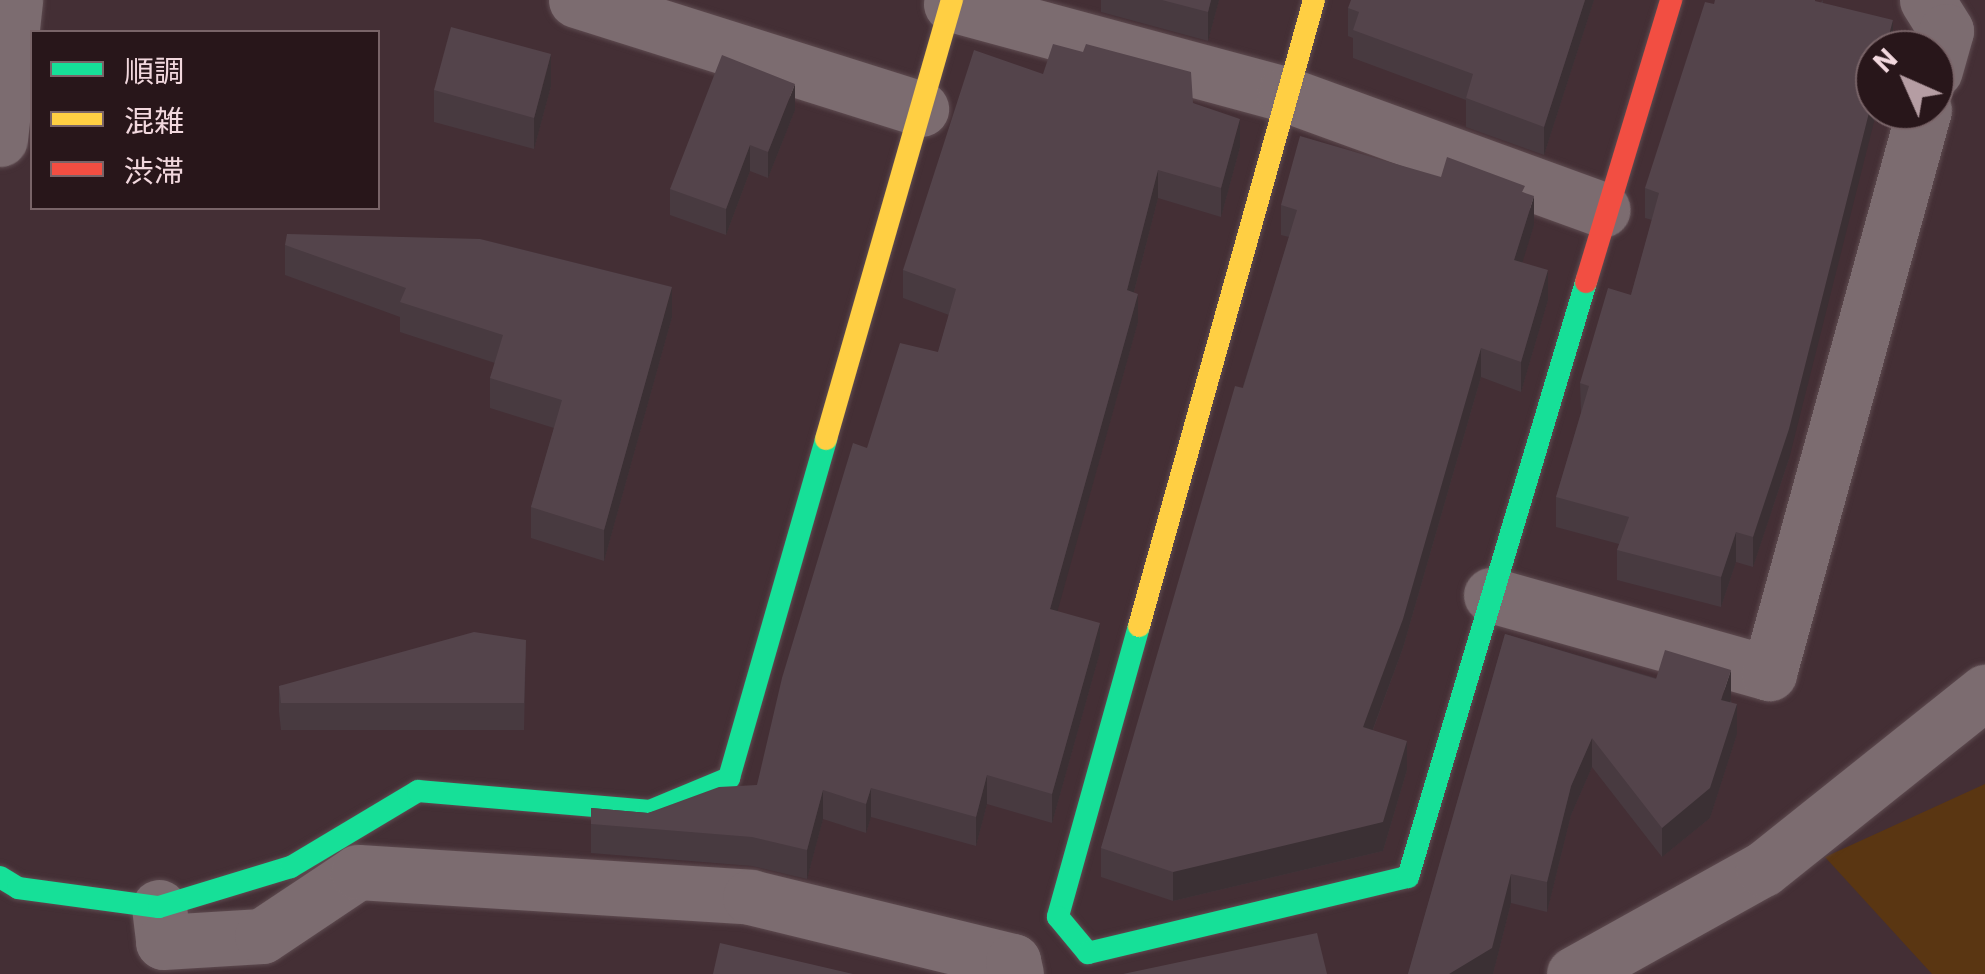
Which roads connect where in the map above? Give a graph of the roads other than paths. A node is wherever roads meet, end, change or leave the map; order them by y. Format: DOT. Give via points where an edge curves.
graph roads {
  1 [pos="15,0"];
  2 [pos="576,0"];
  3 [pos="1314,0"];
  4 [pos="1671,0"];
  5 [pos="1927,0"];
  6 [pos="951,2"];
  7 [pos="1945,30"];
  8 [pos="4,58"];
  9 [pos="1285,94"];
  10 [pos="921,110"];
  11 [pos="1918,130"];
  12 [pos="0,139"];
  13 [pos="1604,210"];
  14 [pos="1492,595"];
  15 [pos="1985,692"];
  16 [pos="0,877"];
  17 [pos="160,908"];
  18 [pos="1058,917"];
  19 [pos="1014,968"];
  20 [pos="1574,974"];
  1 -- 8 [label="street"];
  2 -- 10 [label="street"];
  3 -- 9 [label="street"];
  4 -- 13 [label="street"];
  5 -- 7 [label="street"];
  6 -- 9 [label="street"];
  6 -- 10 [label="street"];
  8 -- 12 [label="street"];
  9 -- 13 [label="street"];
  9 -- 18 [label="street"];
  10 -- 17 [label="street" via="730,778 650,810 418,791 291,867"];
  11 -- 14 [label="street" via="1768,673"];
  13 -- 14 [label="street"];
  14 -- 18 [label="street" via="1408,877 1088,953"];
  15 -- 20 [label="street" via="1763,869"];
  16 -- 17 [label="street" via="18,888"];
  17 -- 19 [label="street" via="163,942 262,936 358,872 750,897"];
  18 -- 19 [label="street"];
}
